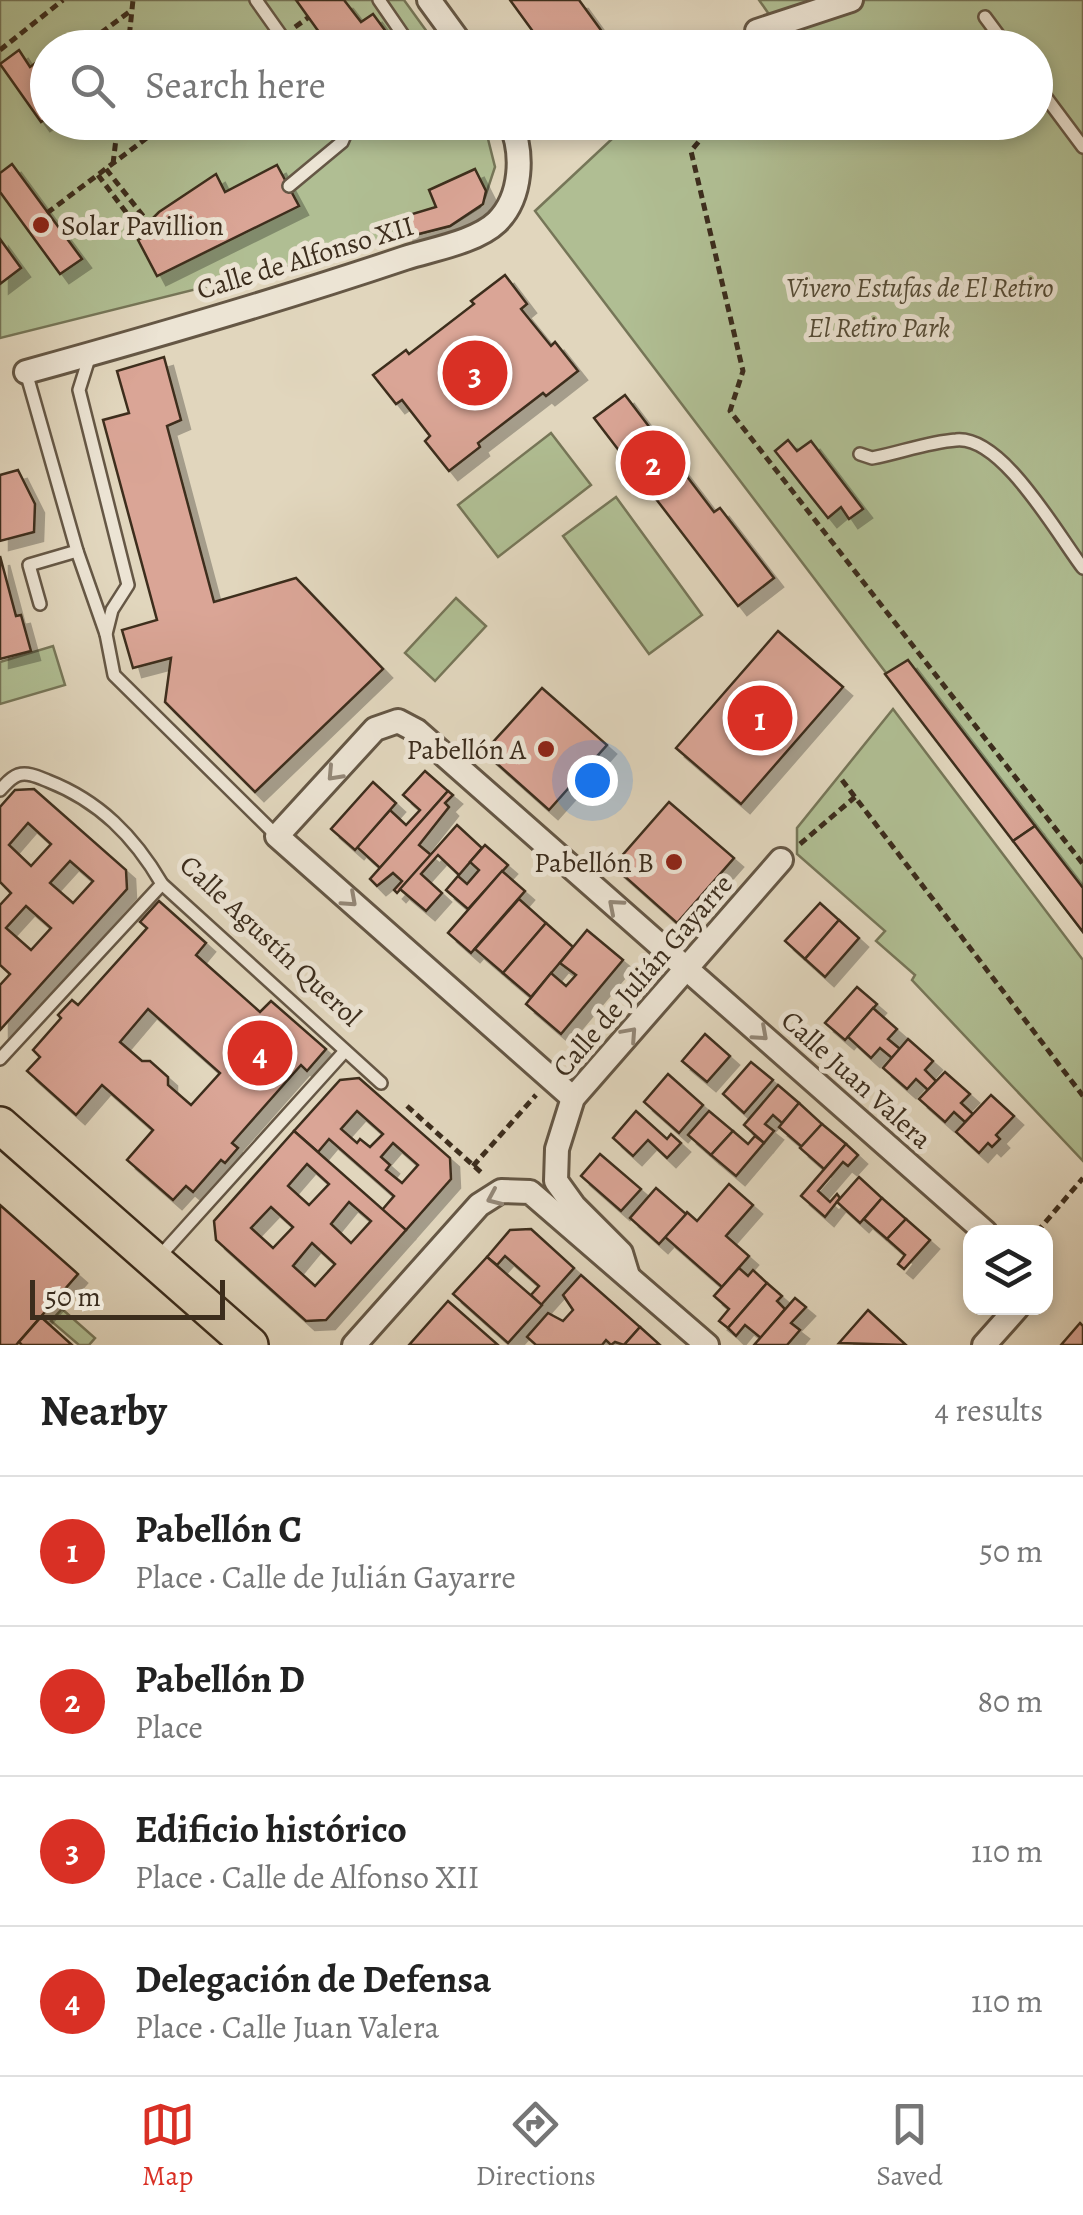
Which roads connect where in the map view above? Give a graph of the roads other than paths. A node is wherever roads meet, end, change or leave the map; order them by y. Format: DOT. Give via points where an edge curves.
graph roads {
  1 [pos="256,0"];
  2 [pos="379,0"];
  3 [pos="429,0"];
  4 [pos="851,0"];
  5 [pos="985,17"];
  6 [pos="277,30"];
  7 [pos="400,30"];
  8 [pos="451,30"];
  9 [pos="760,30"];
  10 [pos="995,30"];
  11 [pos="1053,107"];
  12 [pos="343,140"];
  13 [pos="518,140"];
  14 [pos="1083,147"];
  15 [pos="288,186"];
  16 [pos="90,354"];
  17 [pos="26,372"];
  18 [pos="860,454"];
  19 [pos="77,551"];
  20 [pos="1083,568"];
  21 [pos="40,604"];
  22 [pos="106,634"];
  23 [pos="0,790"];
  24 [pos="278,836"];
  25 [pos="780,860"];
  26 [pos="162,884"];
  27 [pos="688,970"];
  28 [pos="345,1051"];
  29 [pos="0,1058"];
  30 [pos="381,1083"];
  31 [pos="573,1098"];
  32 [pos="0,1125"];
  33 [pos="977,1225"];
  34 [pos="156,1260"];
  35 [pos="628,1276"];
  36 [pos="1011,1315"];
  37 [pos="250,1345"];
  38 [pos="354,1345"];
  39 [pos="707,1345"];
  40 [pos="984,1345"];
  1 -- 6 [label="lane"];
  2 -- 7 [label="lane"];
  3 -- 8 [label="street"];
  4 -- 9 [label="street"];
  5 -- 10 [label="lane"];
  11 -- 14 [label="lane"];
  12 -- 15 [label="lane"];
  13 -- 16 [label="street, Calle de Alfonso XII" via="518,180 494,224"];
  16 -- 17 [label="street, Calle de Alfonso XII"];
  16 -- 22 [label="lane" via="80,390 128,585"];
  17 -- 19 [label="lane"];
  18 -- 20 [label="lane" via="872,458 958,439 978,442 1004,461"];
  19 -- 21 [label="lane" via="28,565"];
  19 -- 22 [label="lane"];
  22 -- 24 [label="lane" via="114,675"];
  23 -- 26 [label="lane, Calle Agustín Querol" via="25,774 64,787 111,818"];
  27 -- 24 [label="street, Calle Juan Valera, one-way" via="398,721 376,729"];
  24 -- 31 [label="street, one-way"];
  25 -- 27 [label="street, Calle de Julián Gayarre"];
  26 -- 28 [label="lane, Calle Agustín Querol"];
  26 -- 29 [label="lane"];
  31 -- 27 [label="street, Calle de Julián Gayarre, one-way"];
  27 -- 33 [label="street, Calle Juan Valera, one-way"];
  28 -- 30 [label="lane, Calle Agustín Querol"];
  28 -- 34 [label="lane"];
  31 -- 35 [label="street, Calle de Julián Gayarre" via="557,1149 556,1180 621,1253"];
  32 -- 34 [label="main road"];
  34 -- 37 [label="main road"];
  35 -- 38 [label="street, one-way" via="530,1192 501,1190 478,1205"];
  35 -- 39 [label="street"];
  36 -- 40 [label="street"];
}
